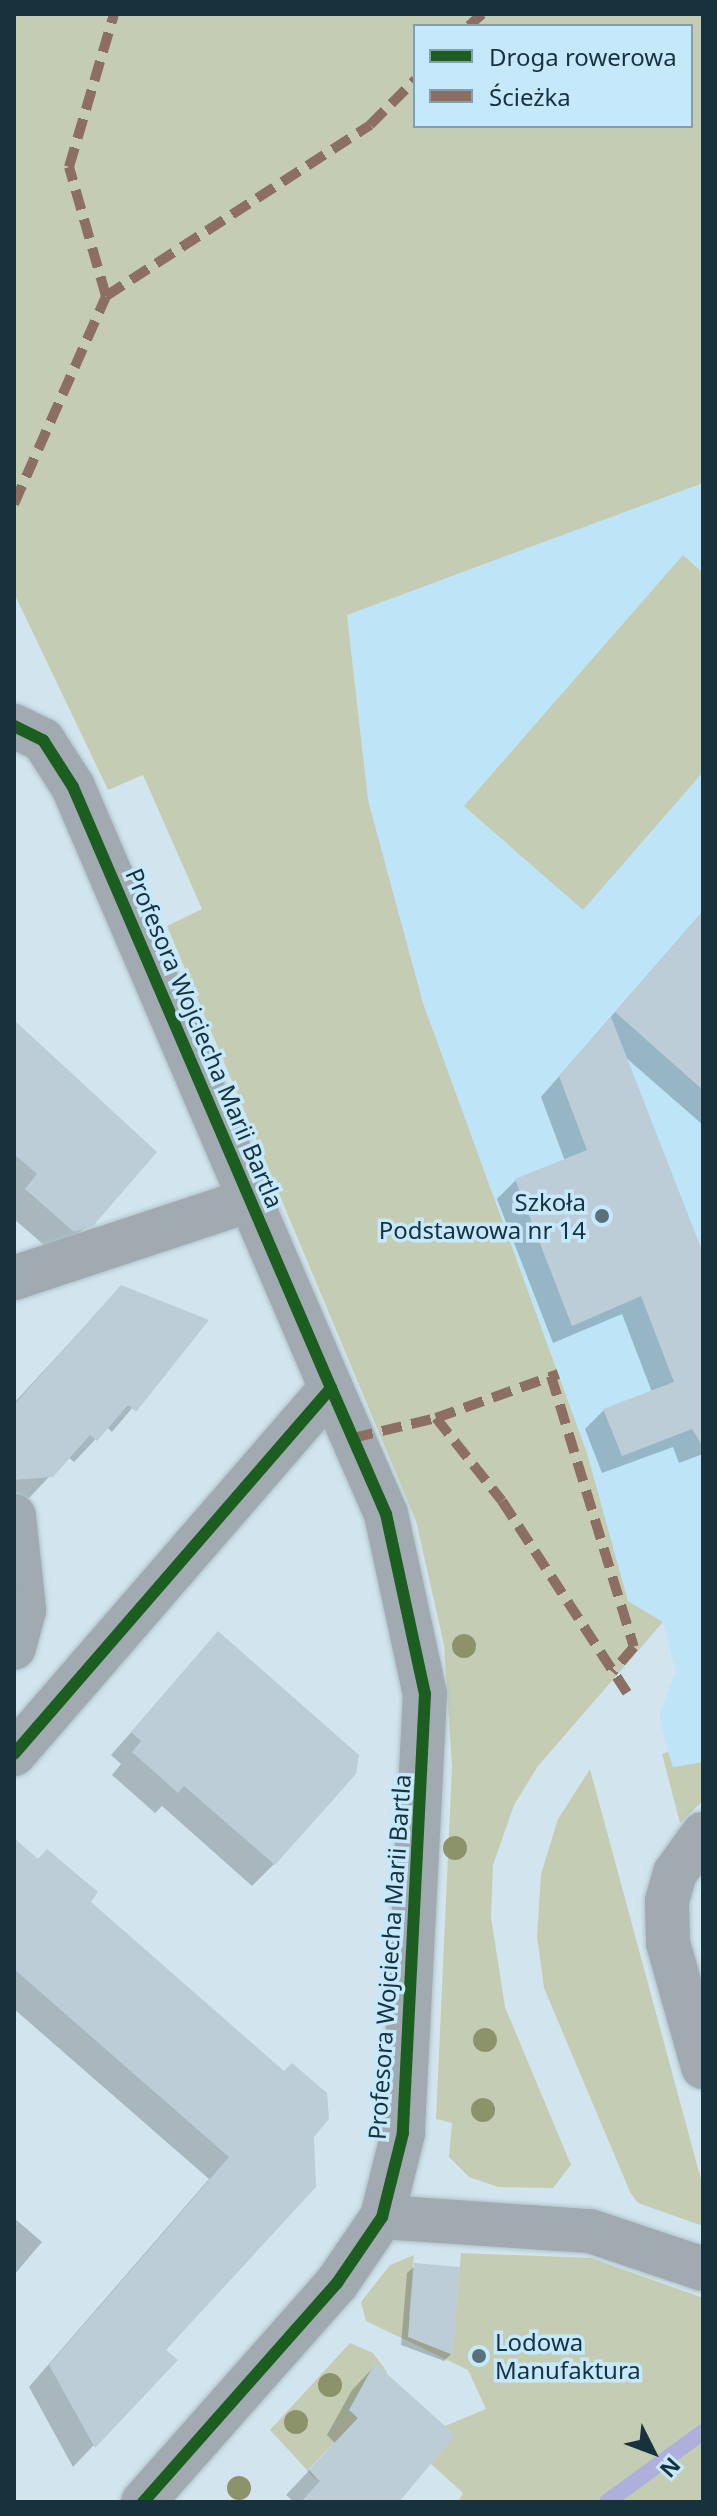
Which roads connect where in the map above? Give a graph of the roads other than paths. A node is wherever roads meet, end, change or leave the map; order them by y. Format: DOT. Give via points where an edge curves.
graph roads {
  1 [pos="14,726"];
  2 [pos="250,1200"];
  3 [pos="14,1278"];
  4 [pos="331,1388"];
  5 [pos="14,1516"];
  6 [pos="15,1646"];
  7 [pos="69,1690"];
  8 [pos="14,1754"];
  9 [pos="703,1834"];
  10 [pos="703,2067"];
  11 [pos="382,2217"];
  12 [pos="703,2269"];
  13 [pos="143,2502"];
  1 -- 2 [label="street, Profesora Wojciecha Marii Bartla" via="43,740 73,787"];
  2 -- 3 [label="street"];
  2 -- 4 [label="street, Profesora Wojciecha Marii Bartla"];
  4 -- 7 [label="street"];
  4 -- 11 [label="street, Profesora Wojciecha Marii Bartla" via="386,1514 425,1694 403,2133"];
  5 -- 6 [label="street" via="24,1610"];
  6 -- 7 [label="street"];
  7 -- 8 [label="street"];
  9 -- 10 [label="street" via="675,1873 667,1901 668,1943"];
  11 -- 12 [label="street" via="590,2231"];
  11 -- 13 [label="street, Profesora Wojciecha Marii Bartla" via="337,2283"];
}
